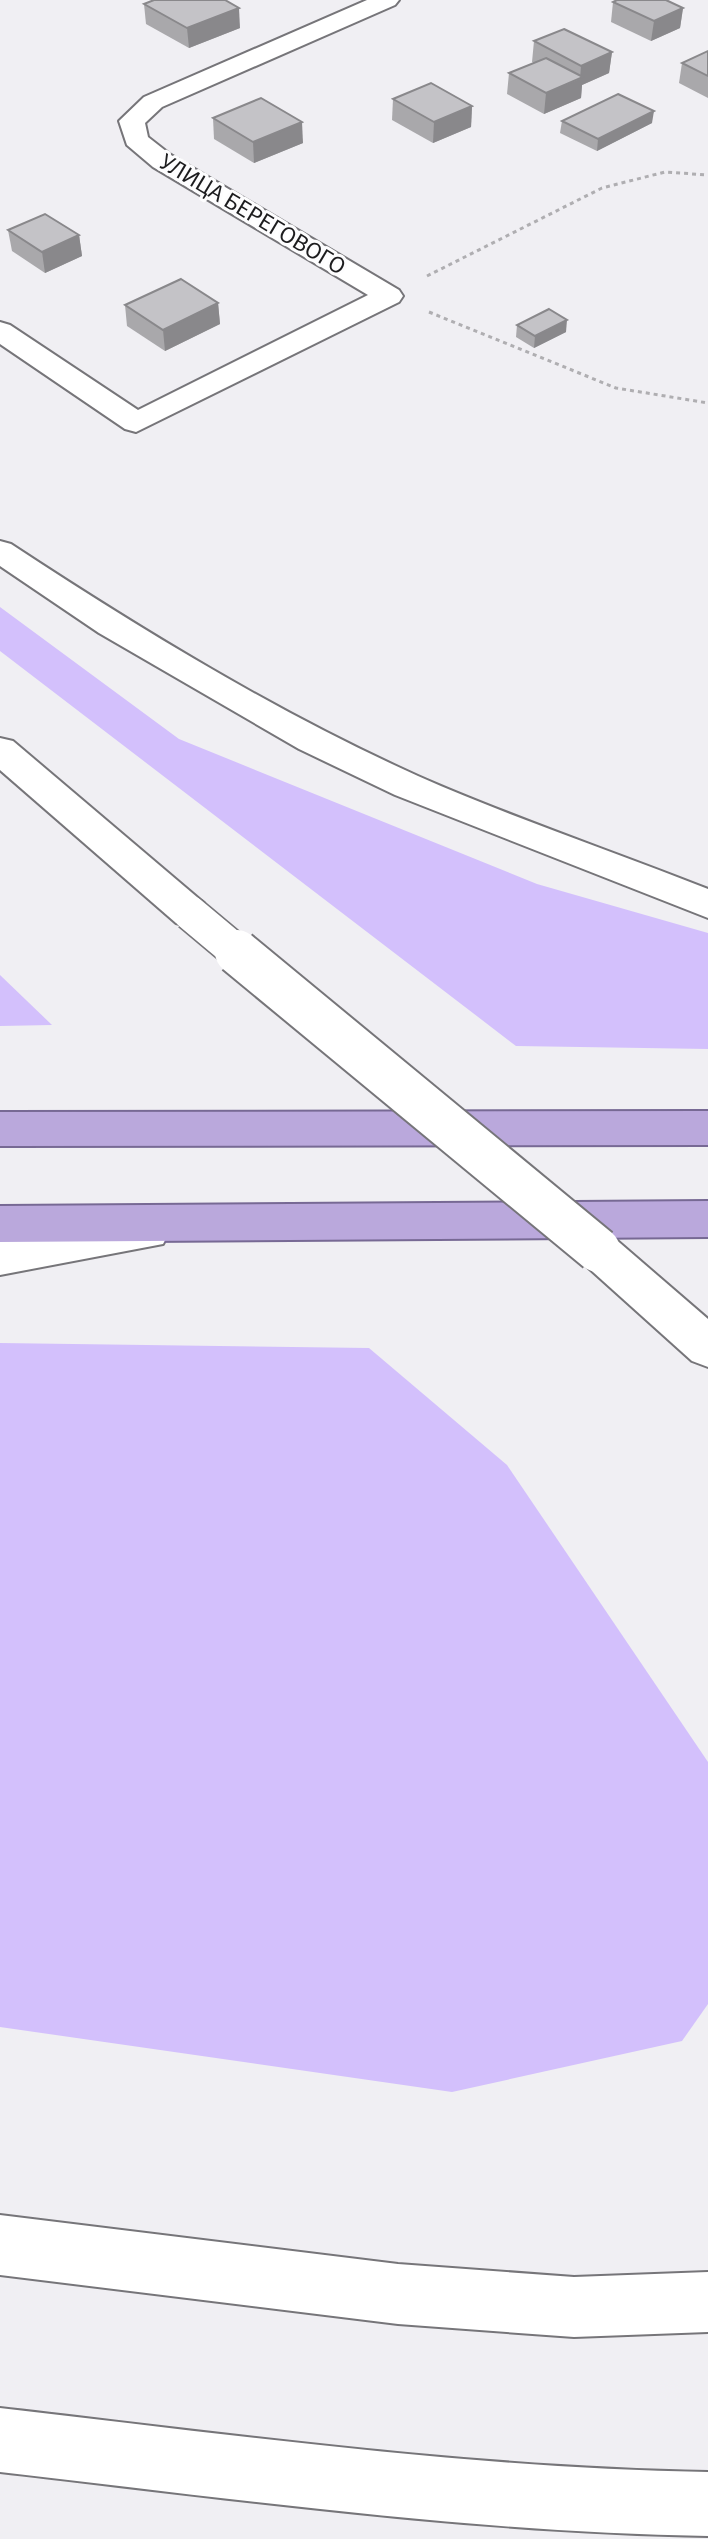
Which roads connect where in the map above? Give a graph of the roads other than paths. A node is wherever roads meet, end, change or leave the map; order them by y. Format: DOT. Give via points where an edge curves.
graph roads {
  1 [pos="387,0"];
  2 [pos="0,331"];
  3 [pos="0,551"];
  4 [pos="0,750"];
  5 [pos="708,904"];
  6 [pos="708,1128"];
  7 [pos="0,1129"];
  8 [pos="708,1219"];
  9 [pos="200,1223"];
  10 [pos="0,1224"];
  11 [pos="598,1250"];
  12 [pos="0,1256"];
  13 [pos="708,1327"];
  14 [pos="708,1347"];
  15 [pos="0,2245"];
  16 [pos="708,2302"];
  17 [pos="0,2440"];
  18 [pos="708,2504"];
  1 -- 2 [label="main road, УЛИЦА БЕРЕГОВОГО" via="153,102 132,121 136,140 162,161 389,296 136,423"];
  3 -- 5 [label="main road" via="123,633 312,740 408,786"];
  4 -- 11 [label="main road, bridge"];
  6 -- 7 [label="highway"];
  8 -- 9 [label="highway"];
  9 -- 10 [label="highway"];
  9 -- 12 [label="main road"];
  11 -- 13 [label="main road"];
  11 -- 14 [label="main road"];
  15 -- 16 [label="main road" via="413,2296 574,2307"];
  17 -- 18 [label="main road" via="392,2485 589,2502"];
}
